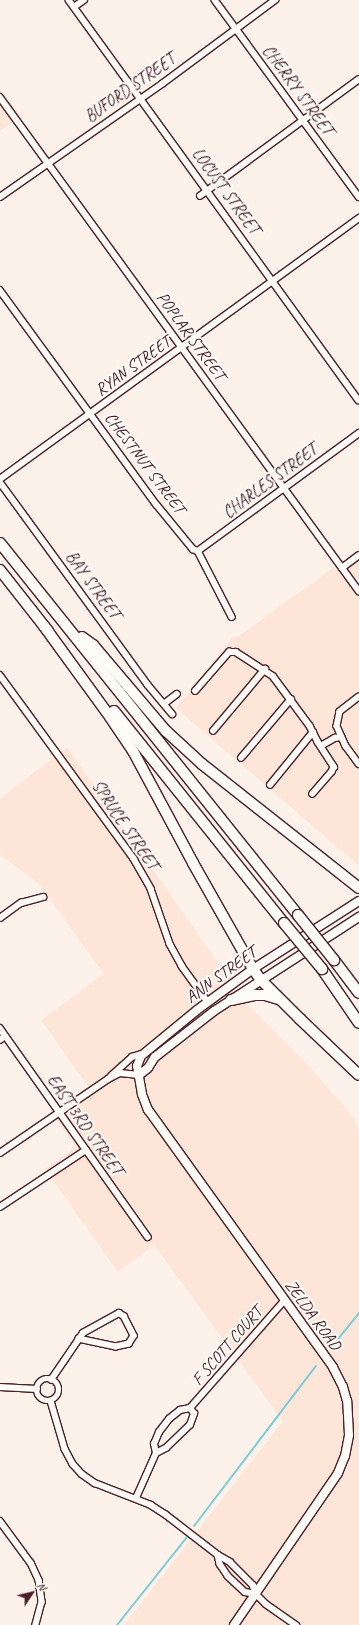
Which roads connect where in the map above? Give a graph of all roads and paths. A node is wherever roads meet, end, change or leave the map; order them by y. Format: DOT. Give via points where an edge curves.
graph roads {
  1 [pos="69,0"];
  2 [pos="84,0"];
  3 [pos="215,0"];
  4 [pos="275,0"];
  5 [pos="74,7"];
  6 [pos="236,28"];
  7 [pos="359,79"];
  8 [pos="0,97"];
  9 [pos="141,98"];
  10 [pos="302,120"];
  11 [pos="49,164"];
  12 [pos="208,190"];
  13 [pos="200,196"];
  14 [pos="0,197"];
  15 [pos="359,197"];
  16 [pos="359,218"];
  17 [pos="274,280"];
  18 [pos="0,290"];
  19 [pos="182,347"];
  20 [pos="359,400"];
  21 [pos="90,414"];
  22 [pos="359,433"];
  23 [pos="0,480"];
  24 [pos="284,487"];
  25 [pos="0,543"];
  26 [pos="198,552"];
  27 [pos="359,555"];
  28 [pos="342,568"];
  29 [pos="0,570"];
  30 [pos="359,592"];
  31 [pos="232,617"];
  32 [pos="44,626"];
  33 [pos="69,627"];
  34 [pos="265,669"];
  35 [pos="0,675"];
  36 [pos="196,691"];
  37 [pos="177,694"];
  38 [pos="359,696"];
  39 [pos="291,699"];
  40 [pos="164,704"];
  41 [pos="172,714"];
  42 [pos="213,731"];
  43 [pos="313,732"];
  44 [pos="341,737"];
  45 [pos="321,746"];
  46 [pos="241,758"];
  47 [pos="359,764"];
  48 [pos="270,785"];
  49 [pos="313,794"];
  50 [pos="345,876"];
  51 [pos="359,882"];
  52 [pos="359,888"];
  53 [pos="43,897"];
  54 [pos="359,901"];
  55 [pos="359,917"];
  56 [pos="0,918"];
  57 [pos="253,969"];
  58 [pos="261,980"];
  59 [pos="359,993"];
  60 [pos="231,1000"];
  61 [pos="208,1002"];
  62 [pos="283,1002"];
  63 [pos="359,1023"];
  64 [pos="0,1028"];
  65 [pos="5,1036"];
  66 [pos="0,1040"];
  67 [pos="145,1053"];
  68 [pos="139,1075"];
  69 [pos="359,1075"];
  70 [pos="107,1080"];
  71 [pos="60,1113"];
  72 [pos="86,1150"];
  73 [pos="0,1153"];
  74 [pos="0,1207"];
  75 [pos="148,1237"];
  76 [pos="284,1301"];
  77 [pos="79,1339"];
  78 [pos="51,1380"];
  79 [pos="0,1387"];
  80 [pos="37,1389"];
  81 [pos="51,1401"];
  82 [pos="190,1408"];
  83 [pos="156,1453"];
  84 [pos="136,1498"];
  85 [pos="0,1521"];
  86 [pos="218,1555"];
  87 [pos="256,1594"];
  88 [pos="36,1625"];
  89 [pos="234,1625"];
  90 [pos="296,1625"];
  1 -- 5 [label="street, LOCUST STREET"];
  2 -- 5 [label="street"];
  3 -- 6 [label="street, CHERRY STREET"];
  4 -- 6 [label="street, BUFORD STREET"];
  5 -- 9 [label="street, LOCUST STREET"];
  6 -- 9 [label="street, BUFORD STREET"];
  6 -- 10 [label="street, CHERRY STREET"];
  7 -- 10 [label="street"];
  8 -- 11 [label="street, POPLAR STREET"];
  9 -- 11 [label="street, BUFORD STREET"];
  9 -- 12 [label="street, LOCUST STREET"];
  10 -- 12 [label="street"];
  10 -- 15 [label="street, CHERRY STREET"];
  11 -- 14 [label="street, BUFORD STREET"];
  11 -- 19 [label="street, POPLAR STREET"];
  12 -- 13 [label="street"];
  12 -- 17 [label="street, LOCUST STREET"];
  16 -- 17 [label="street, RYAN STREET"];
  17 -- 19 [label="street, RYAN STREET"];
  17 -- 20 [label="street, LOCUST STREET"];
  18 -- 21 [label="street, CHESTNUT STREET"];
  19 -- 21 [label="street, RYAN STREET"];
  19 -- 24 [label="street, POPLAR STREET"];
  21 -- 23 [label="street, RYAN STREET"];
  21 -- 26 [label="street, CHESTNUT STREET" via="157,505"];
  22 -- 24 [label="street, CHARLES STREET"];
  23 -- 40 [label="street, BAY STREET"];
  24 -- 26 [label="street, CHARLES STREET"];
  24 -- 28 [label="street, POPLAR STREET"];
  25 -- 33 [label="highway"];
  26 -- 31 [label="street, CHESTNUT STREET"];
  27 -- 28 [label="street"];
  28 -- 30 [label="street, POPLAR STREET"];
  29 -- 32 [label="highway"];
  32 -- 57 [label="highway" via="134,752"];
  32 -- 63 [label="highway, bridge" via="322,969"];
  33 -- 50 [label="highway" via="93,645 166,731 202,764"];
  33 -- 59 [label="highway, bridge"];
  34 -- 36 [label="street" via="236,652 229,652"];
  34 -- 39 [label="street"];
  34 -- 42 [label="street"];
  35 -- 61 [label="street, SPRUCE STREET" via="134,859 151,890 170,944 182,966"];
  37 -- 40 [label="street"];
  38 -- 44 [label="street" via="340,712 336,726"];
  39 -- 43 [label="street"];
  39 -- 46 [label="street"];
  40 -- 41 [label="street, BAY STREET"];
  43 -- 45 [label="street"];
  43 -- 48 [label="street"];
  44 -- 45 [label="street"];
  44 -- 47 [label="street"];
  45 -- 49 [label="street" via="334,767"];
  50 -- 51 [label="highway"];
  50 -- 52 [label="highway"];
  53 -- 56 [label="street" via="21,903"];
  54 -- 57 [label="main road, ANN STREET"];
  55 -- 58 [label="main road, ANN STREET"];
  57 -- 58 [label="highway"];
  57 -- 61 [label="main road, ANN STREET"];
  58 -- 60 [label="main road, ANN STREET"];
  58 -- 62 [label="highway"];
  60 -- 62 [label="highway" via="265,995"];
  60 -- 68 [label="main road, ANN STREET" via="172,1043"];
  61 -- 67 [label="main road, ANN STREET"];
  62 -- 69 [label="highway"];
  64 -- 65 [label="street, EAST 3RD STREET"];
  65 -- 66 [label="street"];
  65 -- 71 [label="street, EAST 3RD STREET"];
  67 -- 68 [label="main road, ZELDA ROAD" via="137,1066"];
  67 -- 70 [label="street, ANN STREET" via="132,1057"];
  68 -- 70 [label="street, ANN STREET" via="120,1073"];
  68 -- 76 [label="main road, ZELDA ROAD" via="148,1110"];
  70 -- 71 [label="street, ANN STREET"];
  71 -- 72 [label="street, EAST 3RD STREET"];
  71 -- 73 [label="street, ANN STREET"];
  72 -- 74 [label="street"];
  72 -- 75 [label="street, EAST 3RD STREET"];
  76 -- 82 [label="street, F SCOTT COURT"];
  76 -- 87 [label="main road, ZELDA ROAD" via="339,1378 347,1401 349,1435 345,1456 332,1484"];
  77 -- 77 [label="street" via="116,1347 129,1344 134,1336 124,1316 119,1313 83,1332"];
  77 -- 78 [label="street"];
  78 -- 80 [label="street" via="41,1382"];
  78 -- 81 [label="street" via="56,1384 58,1391 56,1398"];
  79 -- 80 [label="street"];
  80 -- 81 [label="street" via="42,1400"];
  81 -- 84 [label="street" via="65,1449 78,1470 95,1483"];
  82 -- 83 [label="street, F SCOTT COURT" via="180,1410 163,1428 154,1444"];
  82 -- 83 [label="street, F SCOTT COURT" via="194,1414 190,1425 166,1448"];
  83 -- 84 [label="street, F SCOTT COURT"];
  84 -- 86 [label="street" via="151,1505"];
  85 -- 88 [label="street" via="31,1563 39,1580 42,1602"];
  86 -- 87 [label="street" via="230,1562 253,1585"];
  86 -- 87 [label="street" via="220,1564 228,1576 245,1592"];
  87 -- 89 [label="main road, ZELDA ROAD"];
  87 -- 90 [label="street"];
}
